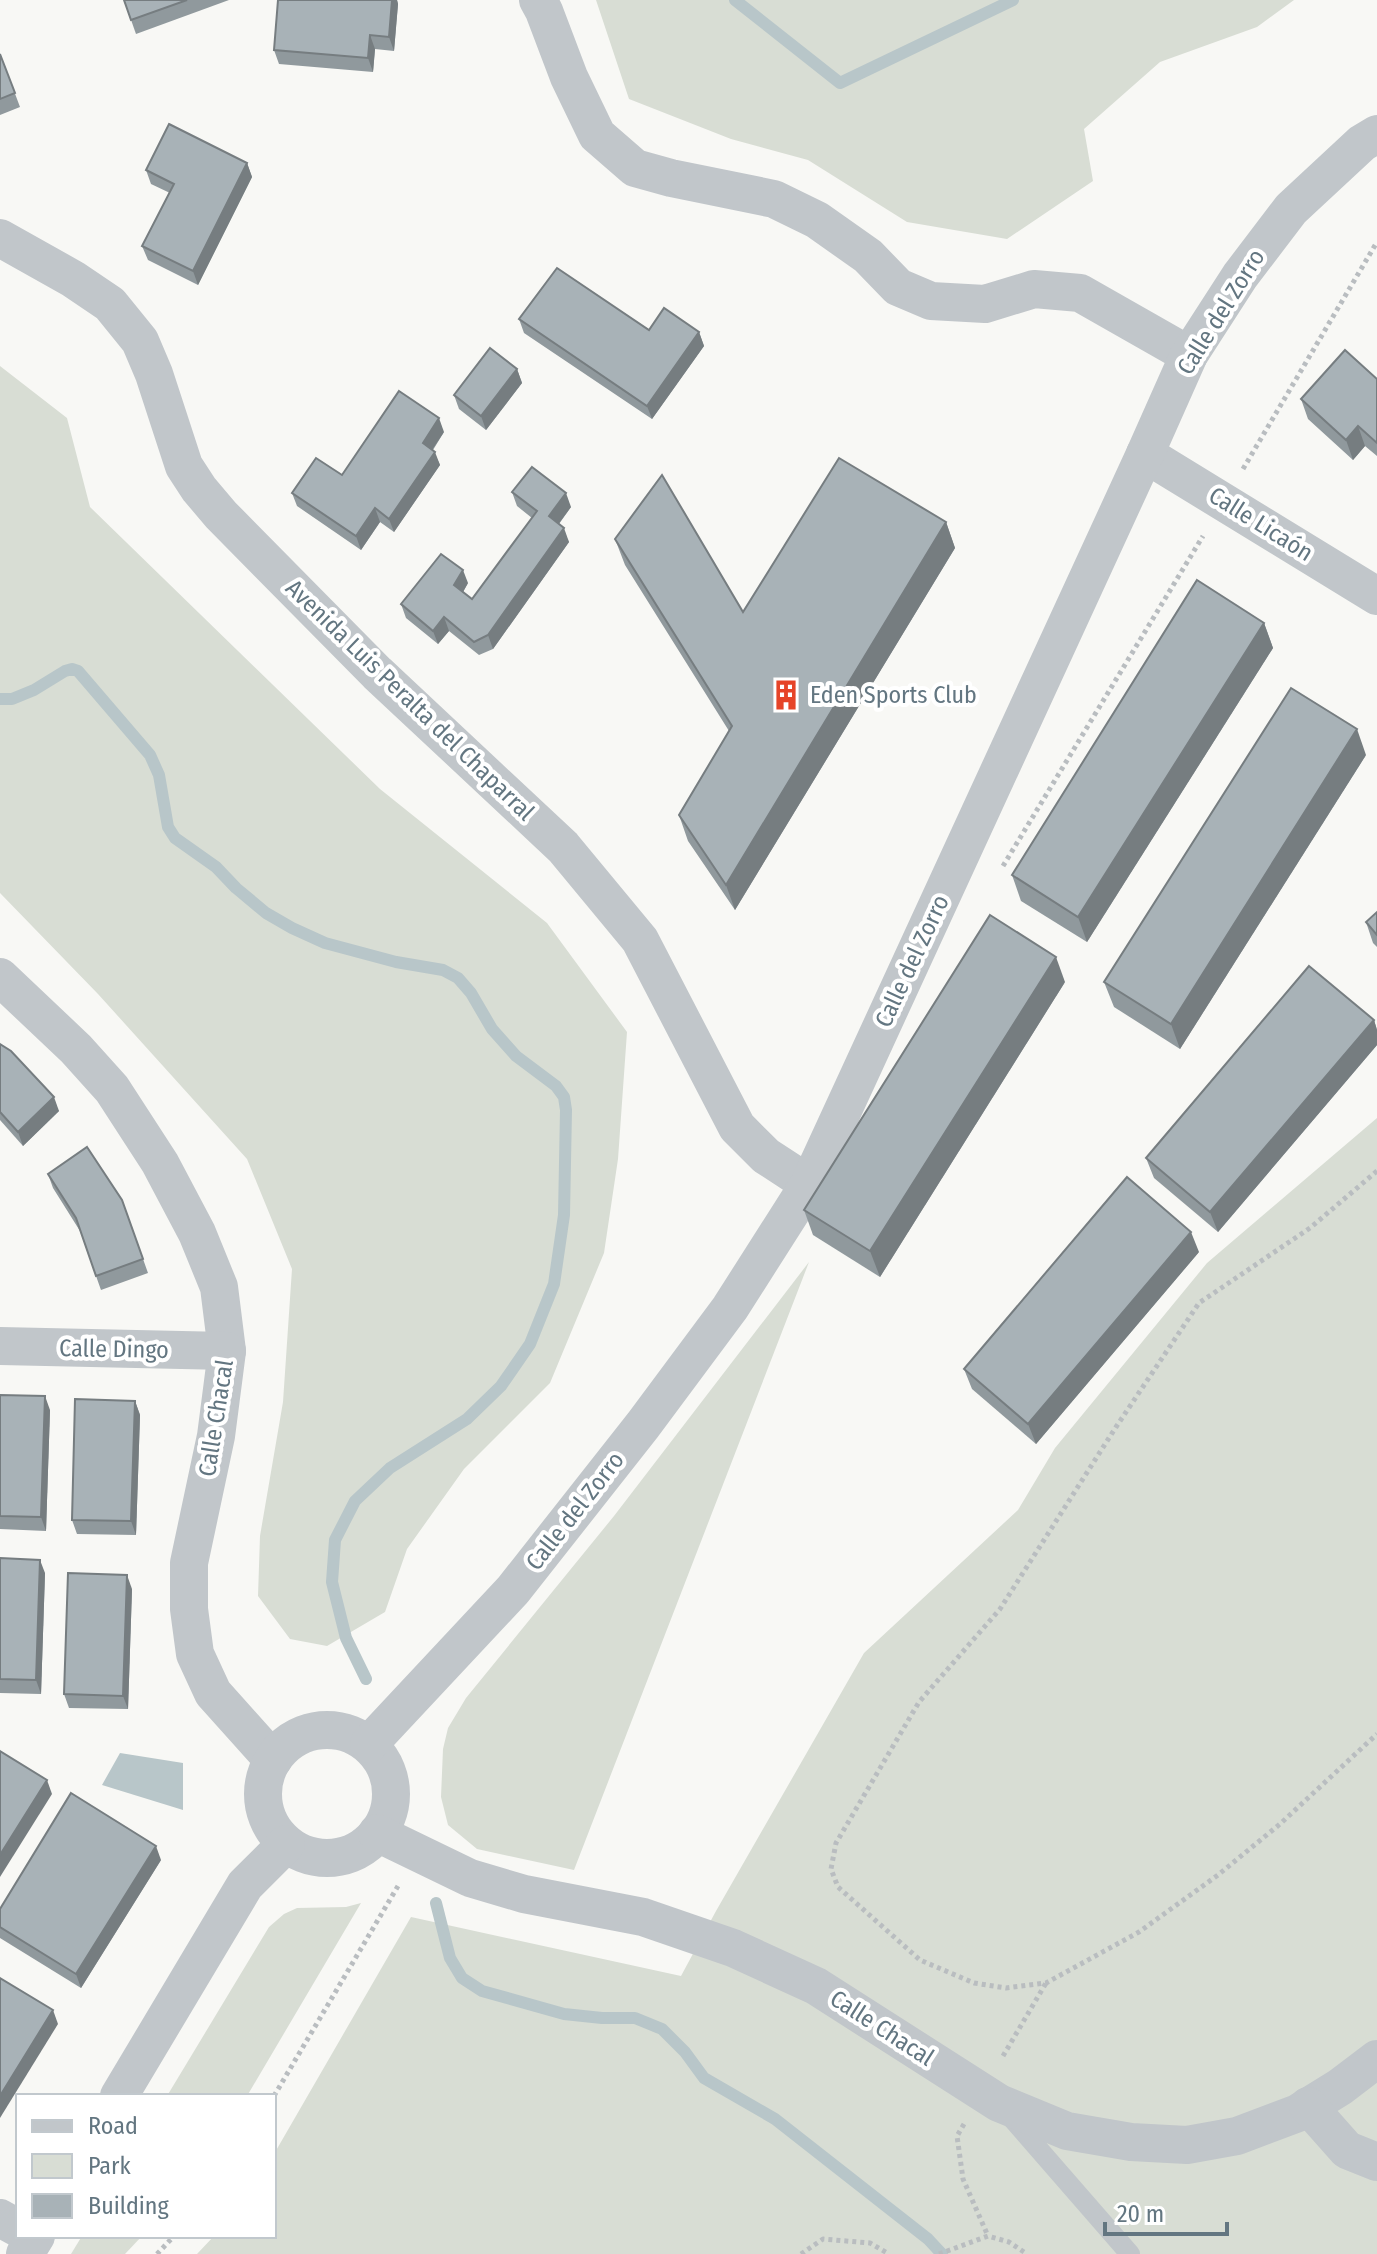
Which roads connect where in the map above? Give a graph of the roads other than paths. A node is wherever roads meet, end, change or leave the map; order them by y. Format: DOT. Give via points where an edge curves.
graph roads {
  1 [pos="538,0"];
  2 [pos="1377,134"];
  3 [pos="0,238"];
  4 [pos="1189,355"];
  5 [pos="1145,454"];
  6 [pos="1377,596"];
  7 [pos="0,977"];
  8 [pos="809,1184"];
  9 [pos="0,1346"];
  10 [pos="227,1351"];
  11 [pos="369,1744"];
  12 [pos="273,1760"];
  13 [pos="377,1833"];
  14 [pos="286,1844"];
  15 [pos="1377,2059"];
  16 [pos="120,2094"];
  17 [pos="999,2103"];
  18 [pos="1308,2106"];
  19 [pos="1377,2162"];
  20 [pos="1130,2254"];
  1 -- 4 [label="street" via="597,135 635,168 774,199 817,220 868,256 898,287 931,301 985,304 1034,289 1080,293"];
  2 -- 4 [label="street, Calle del Zorro" via="1291,209"];
  3 -- 8 [label="street, Avenida Luis Peralta del Chaparral" via="110,304 140,341 184,466 199,489 377,673 563,847 640,940 737,1127 766,1156"];
  4 -- 5 [label="street, Calle del Zorro"];
  5 -- 6 [label="street, Calle Licaón"];
  5 -- 8 [label="street, Calle del Zorro"];
  7 -- 10 [label="street, Calle Chacal" via="112,1089 160,1163 219,1287"];
  8 -- 11 [label="street, Calle del Zorro" via="730,1308 560,1531 513,1590"];
  9 -- 10 [label="street, Calle Dingo"];
  10 -- 12 [label="street, Calle Chacal" via="216,1436 189,1563 189,1609 195,1654 213,1693"];
  11 -- 12 [label="street" via="352,1734 312,1731 293,1739"];
  11 -- 13 [label="street" via="391,1783 391,1805"];
  12 -- 14 [label="street" via="263,1790 265,1810"];
  13 -- 14 [label="street" via="349,1855 328,1859"];
  13 -- 17 [label="street, Calle Chacal" via="470,1878 643,1917 733,1948 816,1986"];
  14 -- 16 [label="street" via="245,1885"];
  15 -- 18 [label="street, Calle Chacal"];
  17 -- 18 [label="street, Calle Chacal" via="1067,2131 1187,2145 1237,2136"];
  17 -- 20 [label="lane"];
  18 -- 19 [label="street" via="1347,2150"];
}
